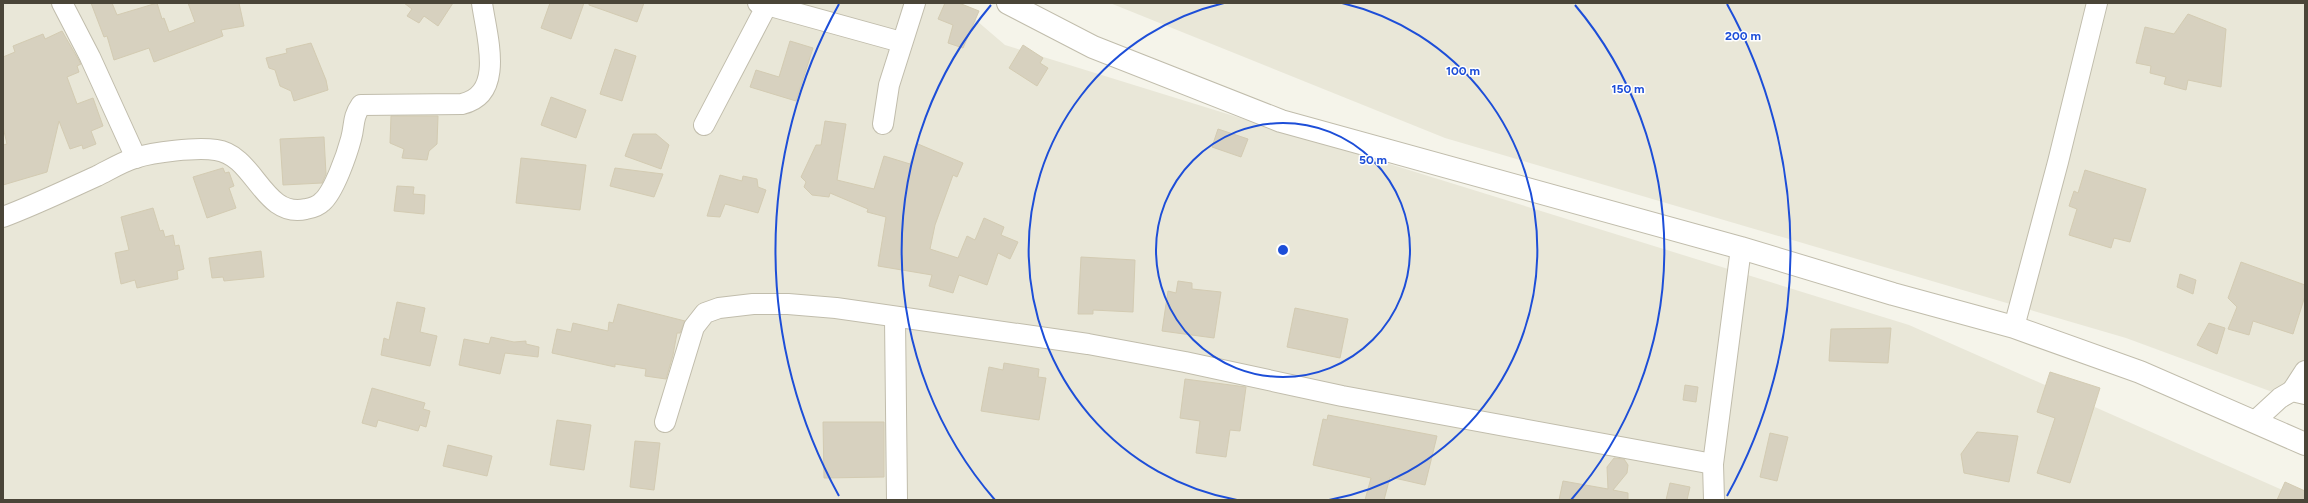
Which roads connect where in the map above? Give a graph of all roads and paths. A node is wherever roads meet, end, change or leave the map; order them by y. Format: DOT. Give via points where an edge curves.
graph roads {
  1 [pos="62,3"];
  2 [pos="482,3"];
  3 [pos="915,3"];
  4 [pos="1008,3"];
  5 [pos="2097,3"];
  6 [pos="762,4"];
  7 [pos="901,42"];
  8 [pos="883,124"];
  9 [pos="704,125"];
  10 [pos="136,158"];
  11 [pos="3,217"];
  12 [pos="1741,248"];
  13 [pos="895,318"];
  14 [pos="2014,327"];
  15 [pos="2305,371"];
  16 [pos="2299,393"];
  17 [pos="2255,421"];
  18 [pos="665,422"];
  19 [pos="2305,444"];
  20 [pos="1713,464"];
  21 [pos="897,500"];
  22 [pos="1714,500"];
  1 -- 10 [label="street" via="90,57"];
  2 -- 10 [label="street" via="490,45 490,67 484,91 474,101 462,104 361,105 354,115 351,138 332,190 323,202 312,207 299,211 284,208 273,201 237,158 226,151 188,149"];
  3 -- 7 [label="street"];
  4 -- 12 [label="street" via="1093,47 1281,121"];
  5 -- 14 [label="street"];
  6 -- 7 [label="street"];
  6 -- 9 [label="street"];
  7 -- 8 [label="street" via="889,85"];
  10 -- 11 [label="street" via="35,205"];
  12 -- 14 [label="street"];
  12 -- 20 [label="street"];
  13 -- 18 [label="street" via="836,308 788,304 753,304 718,308 705,313 694,327"];
  13 -- 20 [label="street" via="1088,344 1342,396"];
  13 -- 21 [label="street"];
  14 -- 17 [label="street" via="2140,372"];
  15 -- 16 [label="street"];
  16 -- 17 [label="street" via="2280,398"];
  17 -- 19 [label="street"];
  20 -- 22 [label="street"];
}
